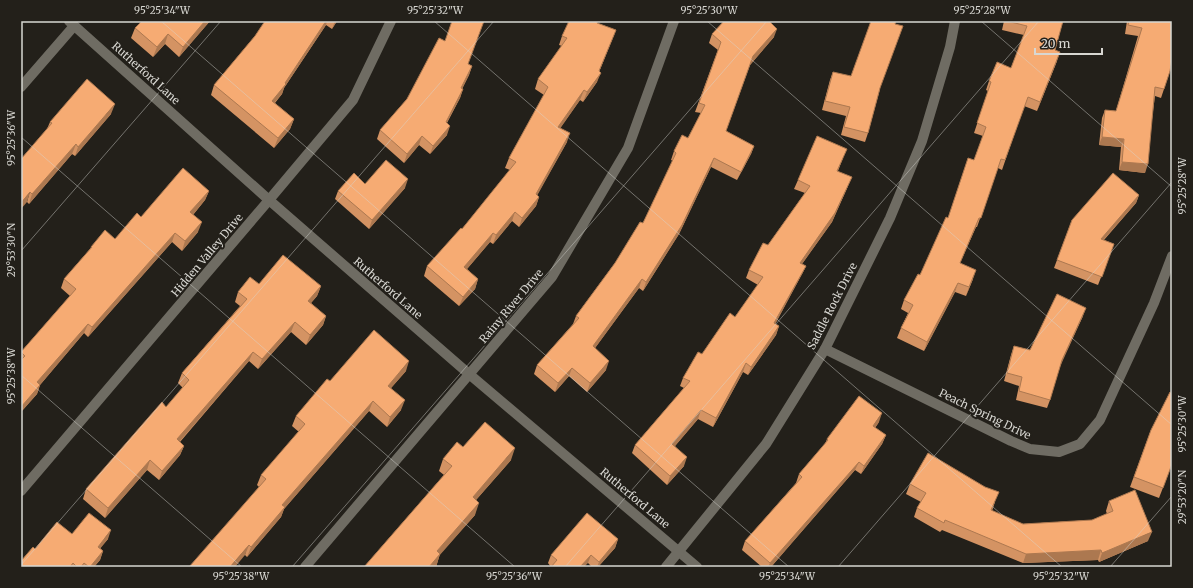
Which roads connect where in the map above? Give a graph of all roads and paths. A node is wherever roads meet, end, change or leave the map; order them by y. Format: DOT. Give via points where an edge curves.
graph roads {
  1 [pos="391,21"];
  2 [pos="674,21"];
  3 [pos="955,21"];
  4 [pos="72,23"];
  5 [pos="21,87"];
  6 [pos="270,200"];
  7 [pos="1172,256"];
  8 [pos="825,348"];
  9 [pos="469,374"];
  10 [pos="21,492"];
  11 [pos="679,551"];
  12 [pos="304,567"];
  13 [pos="666,567"];
  14 [pos="697,567"];
  1 -- 6 [label="street, Hidden Valley Drive" via="353,100"];
  2 -- 9 [label="street, Rainy River Drive" via="628,148 552,277"];
  3 -- 8 [label="street, Saddle Rock Drive" via="950,48 922,142 890,218"];
  4 -- 5 [label="street"];
  4 -- 6 [label="street, Rutherford Lane"];
  6 -- 9 [label="street, Rutherford Lane"];
  6 -- 10 [label="street, Hidden Valley Drive"];
  7 -- 8 [label="street, Peach Spring Drive" via="1154,303 1100,420 1080,444 1059,452 1030,449 1011,441"];
  8 -- 11 [label="street, Saddle Rock Drive" via="766,444"];
  9 -- 11 [label="street, Rutherford Lane"];
  9 -- 12 [label="street, Rainy River Drive"];
  11 -- 13 [label="street, Saddle Rock Drive"];
  11 -- 14 [label="street, Rutherford Lane"];
}
